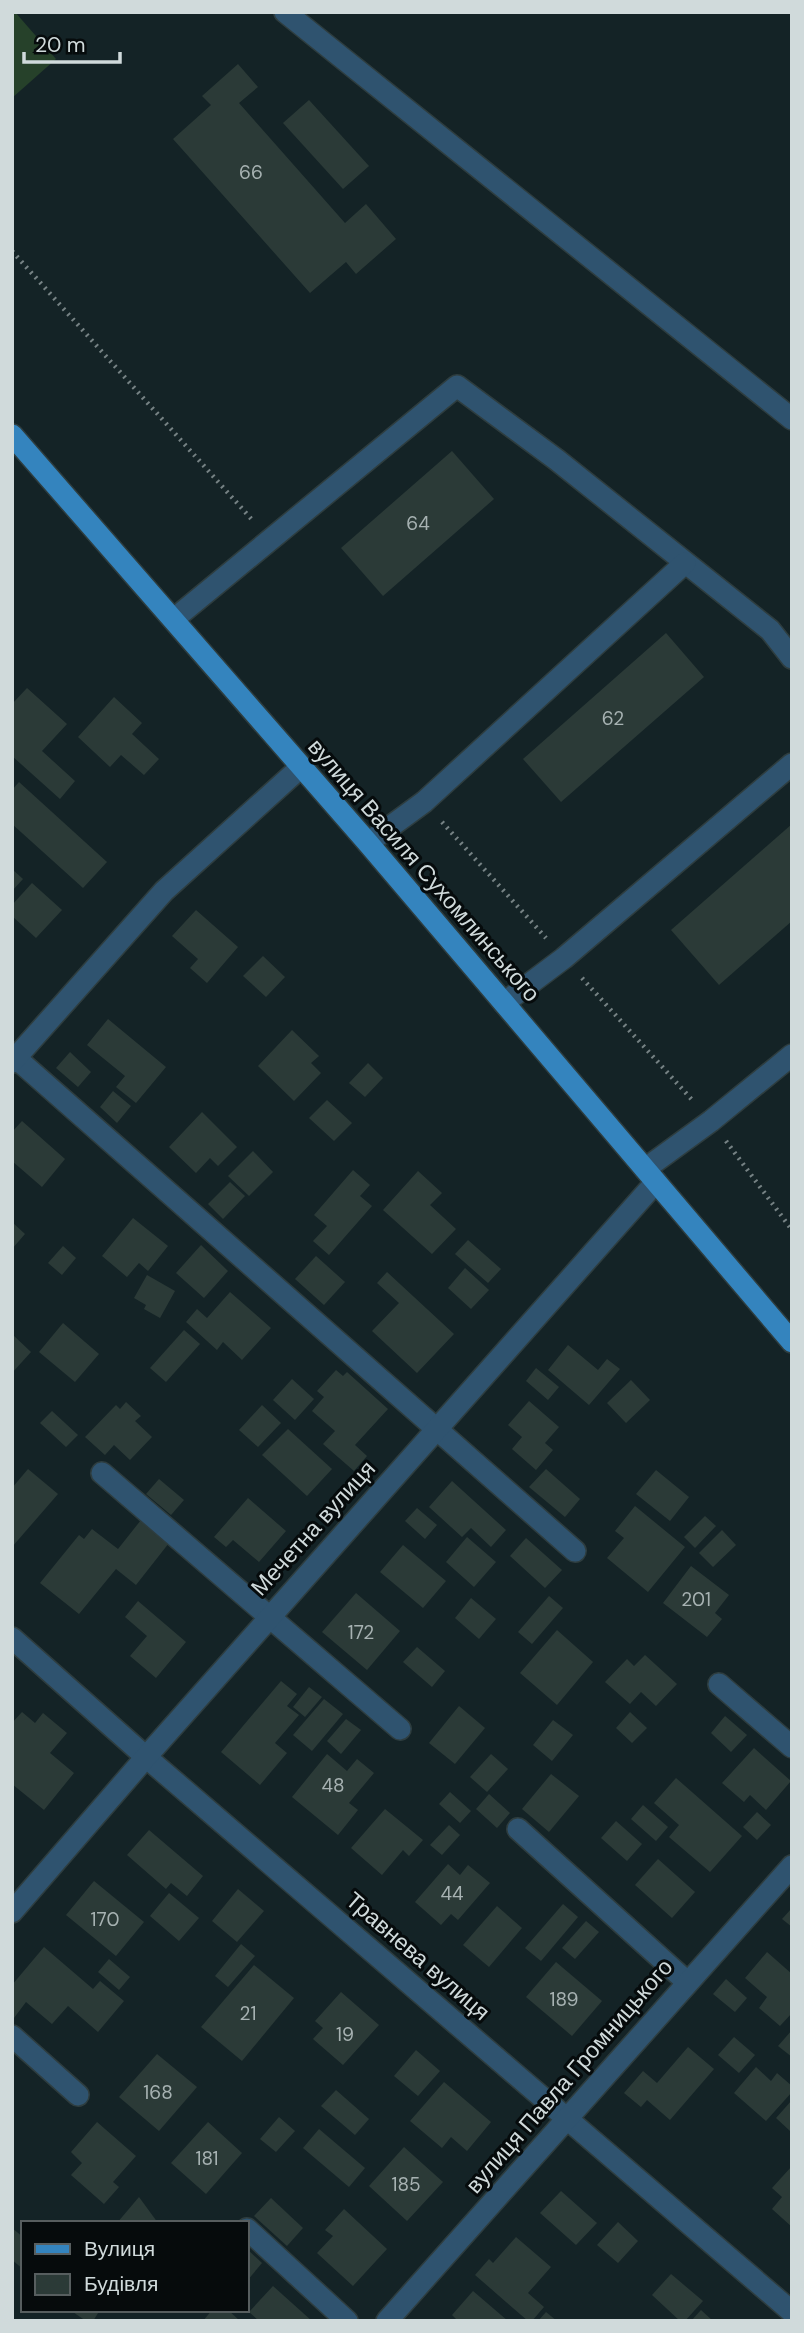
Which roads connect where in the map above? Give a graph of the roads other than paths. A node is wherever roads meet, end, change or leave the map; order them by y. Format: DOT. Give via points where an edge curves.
graph roads {
  1 [pos="285,12"];
  2 [pos="792,419"];
  3 [pos="12,435"];
  4 [pos="685,563"];
  5 [pos="174,619"];
  6 [pos="792,658"];
  7 [pos="792,764"];
  8 [pos="301,767"];
  9 [pos="368,844"];
  10 [pos="503,1003"];
  11 [pos="792,1055"];
  12 [pos="14,1060"];
  13 [pos="651,1175"];
  14 [pos="792,1342"];
  15 [pos="436,1429"];
  16 [pos="102,1473"];
  17 [pos="575,1551"];
  18 [pos="270,1618"];
  19 [pos="12,1638"];
  20 [pos="719,1684"];
  21 [pos="400,1729"];
  22 [pos="792,1747"];
  23 [pos="146,1757"];
  24 [pos="517,1829"];
  25 [pos="792,1866"];
  26 [pos="12,1912"];
  27 [pos="687,1982"];
  28 [pos="12,2036"];
  29 [pos="78,2095"];
  30 [pos="568,2119"];
  31 [pos="248,2230"];
  32 [pos="792,2312"];
  33 [pos="347,2321"];
  34 [pos="387,2321"];
  1 -- 2 [label="street"];
  3 -- 5 [label="main road, вулиця Василя Сухомлинського"];
  4 -- 5 [label="street" via="457,386"];
  4 -- 6 [label="street" via="770,630"];
  4 -- 9 [label="street" via="424,802"];
  5 -- 8 [label="main road, вулиця Василя Сухомлинського"];
  7 -- 10 [label="street" via="564,958"];
  8 -- 9 [label="main road, вулиця Василя Сухомлинського"];
  8 -- 12 [label="street" via="164,891"];
  9 -- 10 [label="main road, вулиця Василя Сухомлинського"];
  10 -- 13 [label="main road, вулиця Василя Сухомлинського"];
  11 -- 13 [label="street, Мечетна вулиця"];
  12 -- 15 [label="street"];
  13 -- 14 [label="main road, вулиця Василя Сухомлинського"];
  13 -- 15 [label="street, Мечетна вулиця"];
  15 -- 17 [label="street"];
  15 -- 18 [label="street, Мечетна вулиця"];
  16 -- 18 [label="street"];
  18 -- 21 [label="street"];
  18 -- 23 [label="street, Мечетна вулиця"];
  19 -- 23 [label="street, Травнева вулиця"];
  20 -- 22 [label="street"];
  23 -- 26 [label="street, Мечетна вулиця"];
  23 -- 30 [label="street, Травнева вулиця"];
  24 -- 27 [label="street"];
  25 -- 27 [label="street, вулиця Павла Громницького"];
  27 -- 30 [label="street, вулиця Павла Громницького"];
  28 -- 29 [label="street"];
  30 -- 32 [label="street, Травнева вулиця"];
  30 -- 34 [label="street, вулиця Павла Громницького"];
  31 -- 33 [label="street"];
}
